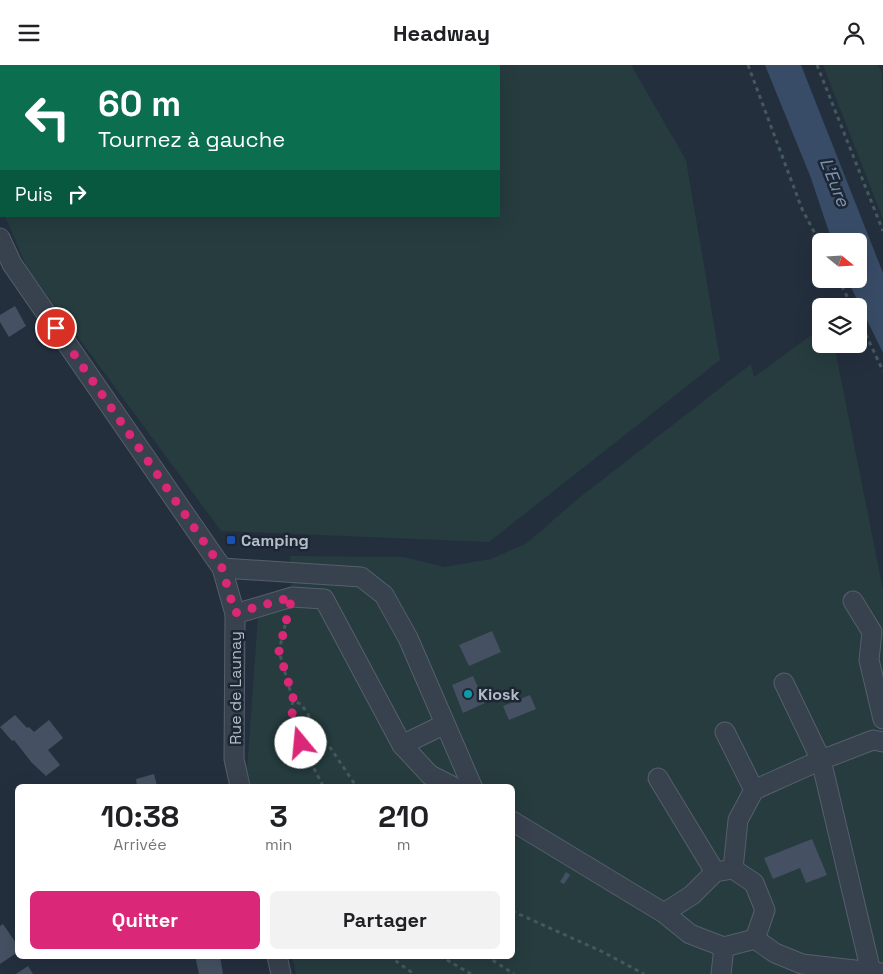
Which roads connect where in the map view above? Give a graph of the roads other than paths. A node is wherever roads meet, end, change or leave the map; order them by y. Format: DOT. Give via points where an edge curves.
graph roads {
  1 [pos="0,239"];
  2 [pos="222,568"];
  3 [pos="323,575"];
  4 [pos="324,599"];
  5 [pos="853,601"];
  6 [pos="235,613"];
  7 [pos="784,683"];
  8 [pos="883,719"];
  9 [pos="445,724"];
  10 [pos="725,732"];
  11 [pos="883,742"];
  12 [pos="402,745"];
  13 [pos="821,760"];
  14 [pos="658,778"];
  15 [pos="240,784"];
  16 [pos="448,784"];
  17 [pos="471,784"];
  18 [pos="754,790"];
  19 [pos="515,823"];
  20 [pos="724,870"];
  21 [pos="664,913"];
  22 [pos="755,939"];
  23 [pos="724,947"];
  24 [pos="278,959"];
  25 [pos="801,969"];
  26 [pos="864,972"];
  27 [pos="280,974"];
  28 [pos="722,974"];
  1 -- 2 [label="street, Rue de Launay" via="12,264"];
  2 -- 3 [label="street"];
  2 -- 6 [label="street, Rue de Launay"];
  3 -- 4 [label="street"];
  3 -- 9 [label="street" via="362,577 384,595 408,638"];
  4 -- 6 [label="street" via="292,597"];
  4 -- 12 [label="street"];
  5 -- 8 [label="street" via="872,632 869,660"];
  6 -- 15 [label="street, Rue de Launay" via="234,759"];
  7 -- 13 [label="street"];
  9 -- 12 [label="street"];
  9 -- 17 [label="street"];
  10 -- 18 [label="street"];
  11 -- 13 [label="street" via="873,740"];
  12 -- 16 [label="street" via="430,775"];
  13 -- 18 [label="street"];
  13 -- 26 [label="street"];
  14 -- 20 [label="street"];
  18 -- 20 [label="street" via="738,820"];
  19 -- 21 [label="street"];
  20 -- 21 [label="street"];
  20 -- 22 [label="street" via="754,883 765,910"];
  21 -- 23 [label="street" via="690,934"];
  22 -- 23 [label="street"];
  22 -- 25 [label="street"];
  23 -- 28 [label="street"];
  24 -- 27 [label="street"];
  25 -- 26 [label="street"];
}
